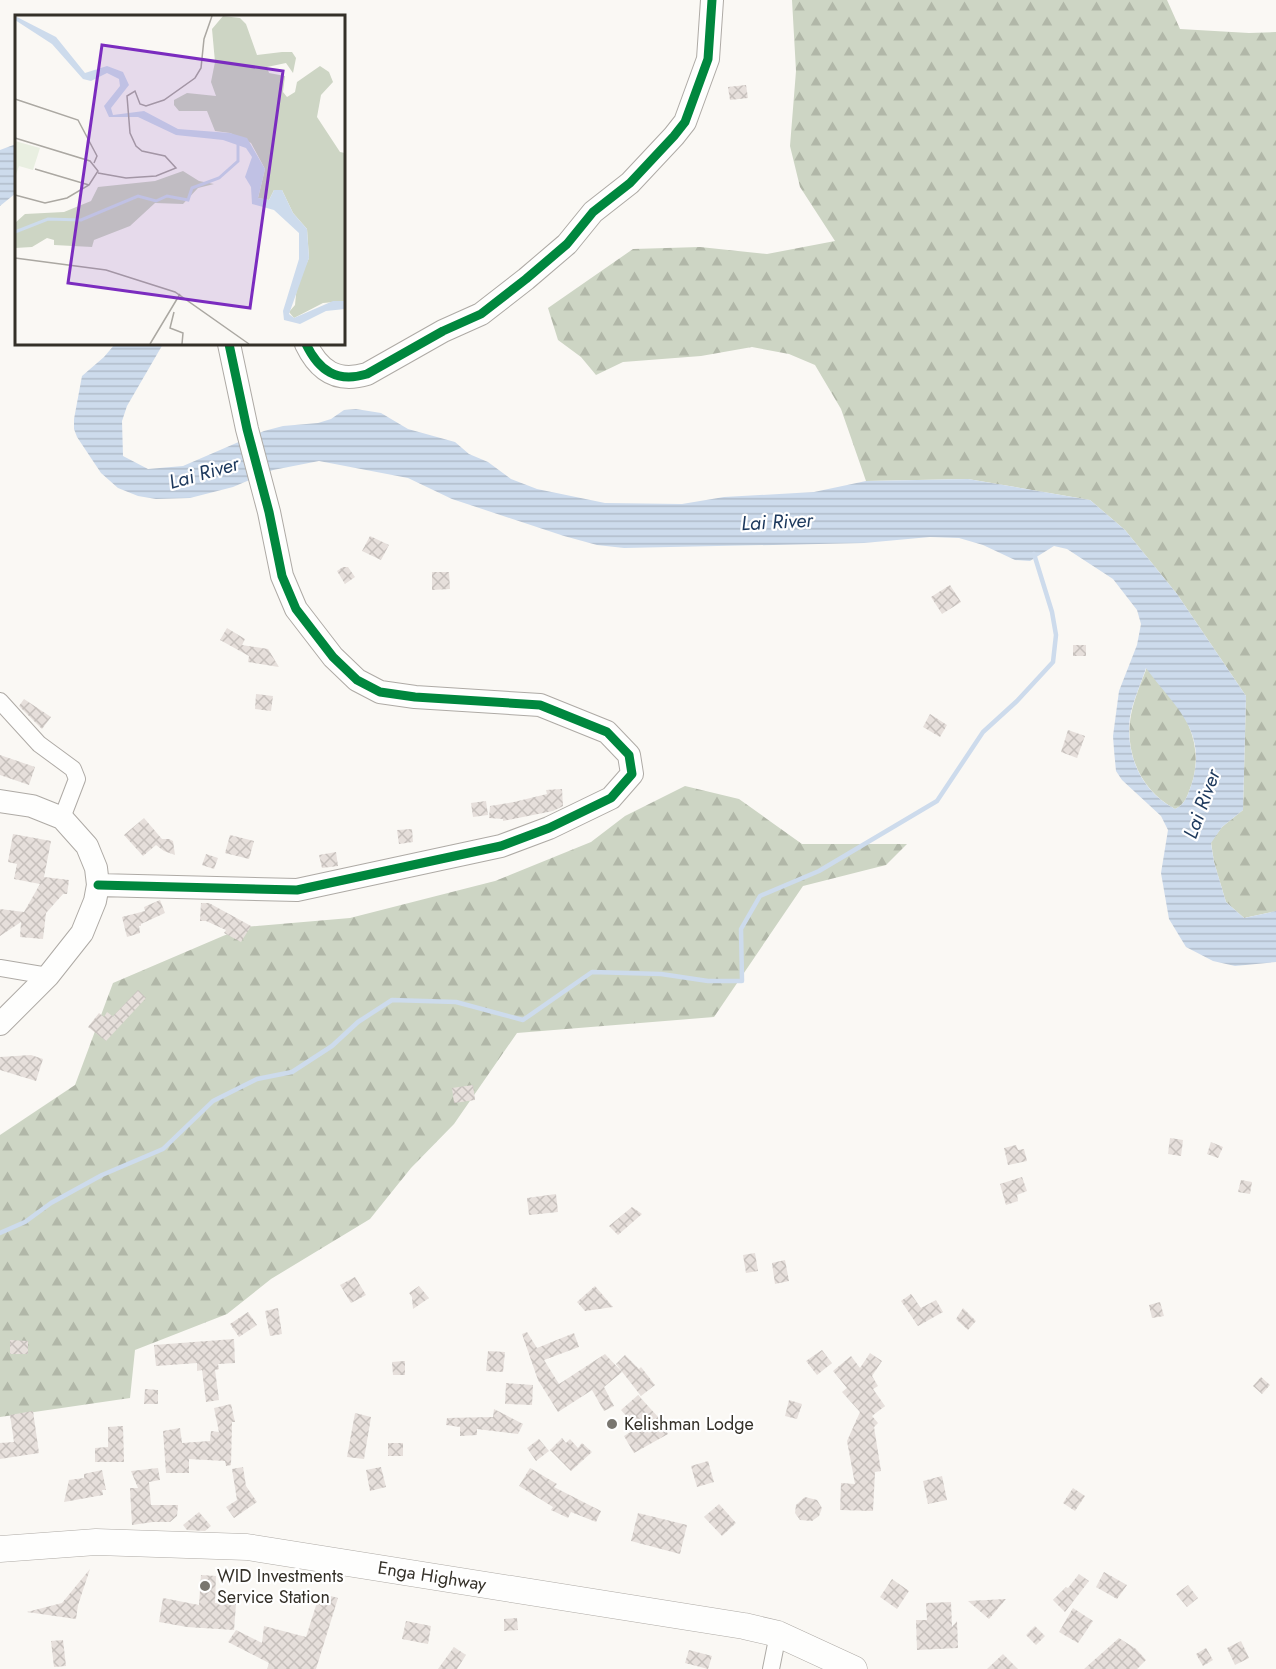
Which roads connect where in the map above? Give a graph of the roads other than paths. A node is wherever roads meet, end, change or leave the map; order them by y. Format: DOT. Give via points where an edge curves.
graph roads {
  1 [pos="712,0"];
  2 [pos="229,345"];
  3 [pos="307,345"];
  4 [pos="0,701"];
  5 [pos="0,801"];
  6 [pos="62,818"];
  7 [pos="98,885"];
  8 [pos="0,968"];
  9 [pos="48,976"];
  10 [pos="0,1024"];
  11 [pos="0,1549"];
  12 [pos="778,1634"];
  13 [pos="771,1669"];
  14 [pos="854,1669"];
  1 -- 3 [label="street" via="708,59 685,122 630,183 593,212 567,244 526,279 482,314 355,378 339,377 323,369"];
  2 -- 7 [label="street" via="282,576 296,609 333,657 357,680 380,692 540,705 607,732 628,755 633,774 611,798 501,846 297,890"];
  4 -- 6 [label="street" via="39,744 73,769 77,779"];
  5 -- 6 [label="street" via="32,806"];
  6 -- 7 [label="street" via="87,846"];
  7 -- 9 [label="street" via="82,933"];
  8 -- 9 [label="street"];
  9 -- 10 [label="street"];
  11 -- 12 [label="main road, Enga Highway" via="96,1542 247,1547"];
  12 -- 13 [label="street"];
  12 -- 14 [label="main road, Enga Highway"];
}
